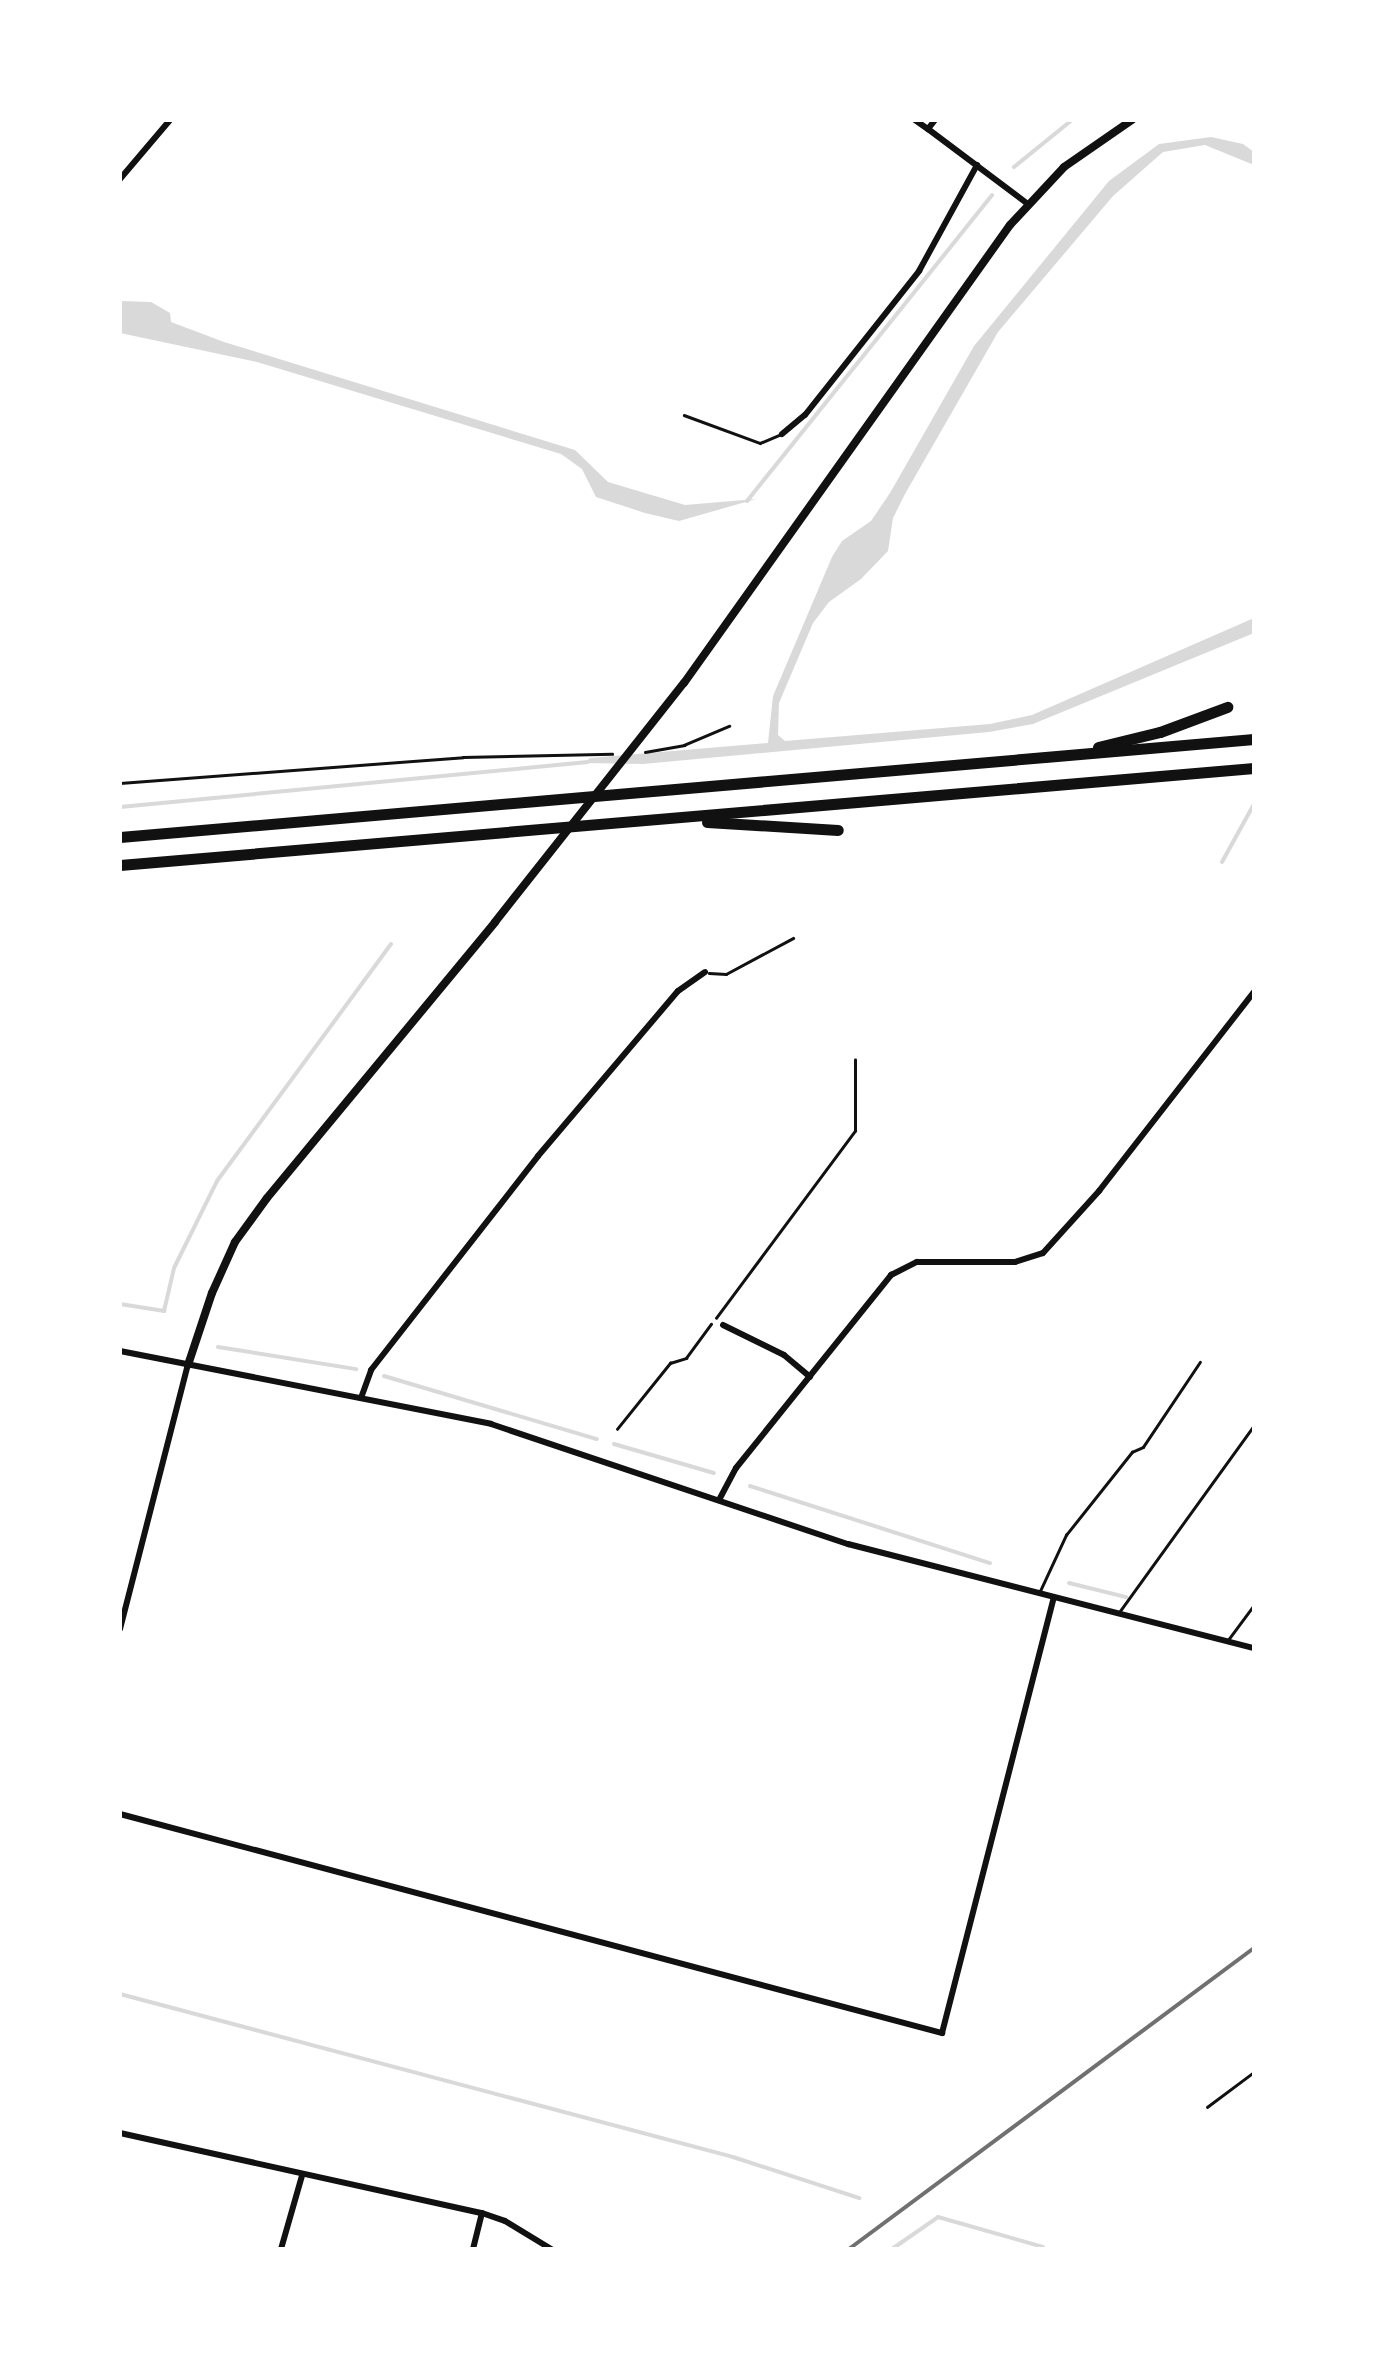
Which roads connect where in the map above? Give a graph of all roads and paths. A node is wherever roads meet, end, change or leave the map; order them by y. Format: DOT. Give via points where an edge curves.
graph roads {
  1 [pos="170,120"];
  2 [pos="916,120"];
  3 [pos="935,120"];
  4 [pos="1132,120"];
  5 [pos="928,129"];
  6 [pos="976,165"];
  7 [pos="120,179"];
  8 [pos="1028,204"];
  9 [pos="684,415"];
  10 [pos="782,434"];
  11 [pos="1228,707"];
  12 [pos="729,726"];
  13 [pos="1254,739"];
  14 [pos="638,752"];
  15 [pos="623,754"];
  16 [pos="1061,756"];
  17 [pos="1254,768"];
  18 [pos="120,783"];
  19 [pos="632,821"];
  20 [pos="838,830"];
  21 [pos="120,837"];
  22 [pos="120,866"];
  23 [pos="793,938"];
  24 [pos="705,972"];
  25 [pos="1254,992"];
  26 [pos="855,1060"];
  27 [pos="723,1325"];
  28 [pos="120,1351"];
  29 [pos="1200,1362"];
  30 [pos="188,1365"];
  31 [pos="810,1377"];
  32 [pos="360,1398"];
  33 [pos="1254,1425"];
  34 [pos="616,1429"];
  35 [pos="719,1500"];
  36 [pos="1039,1593"];
  37 [pos="1054,1598"];
  38 [pos="1254,1605"];
  39 [pos="1118,1614"];
  40 [pos="120,1629"];
  41 [pos="1228,1640"];
  42 [pos="1254,1648"];
  43 [pos="120,1814"];
  44 [pos="1254,2072"];
  45 [pos="1207,2107"];
  46 [pos="120,2133"];
  47 [pos="302,2176"];
  48 [pos="482,2213"];
  49 [pos="281,2249"];
  50 [pos="473,2249"];
  51 [pos="551,2249"];
  1 -- 7 [label="street"];
  2 -- 5 [label="street"];
  3 -- 5 [label="street"];
  4 -- 8 [label="street" via="1064,167"];
  5 -- 6 [label="street"];
  6 -- 8 [label="street"];
  6 -- 10 [label="street" via="919,271 805,416"];
  8 -- 30 [label="street" via="712,646 235,1242"];
  9 -- 10 [label="lane" via="760,444"];
  11 -- 16 [label="highway"];
  12 -- 14 [label="path" via="684,745"];
  13 -- 16 [label="highway"];
  15 -- 18 [label="path" via="463,757"];
  16 -- 21 [label="highway"];
  17 -- 19 [label="highway"];
  19 -- 20 [label="highway"];
  19 -- 22 [label="highway"];
  23 -- 24 [label="lane" via="726,974"];
  24 -- 32 [label="street" via="678,991 538,1156 371,1370"];
  25 -- 31 [label="street" via="1043,1253 1014,1262 917,1262 901,1268"];
  26 -- 34 [label="path" via="855,1130 686,1358 670,1362"];
  27 -- 31 [label="street" via="784,1355"];
  28 -- 30 [label="street"];
  29 -- 36 [label="lane" via="1143,1447 1066,1535"];
  30 -- 32 [label="street"];
  30 -- 40 [label="street"];
  31 -- 35 [label="street" via="736,1468"];
  32 -- 35 [label="street" via="491,1424"];
  33 -- 39 [label="lane"];
  35 -- 36 [label="street" via="848,1544"];
  36 -- 37 [label="street"];
  37 -- 39 [label="street"];
  37 -- 43 [label="street" via="942,2034"];
  38 -- 41 [label="lane"];
  39 -- 41 [label="street"];
  41 -- 42 [label="street"];
  44 -- 45 [label="lane"];
  46 -- 47 [label="street"];
  47 -- 48 [label="street"];
  47 -- 49 [label="street"];
  48 -- 50 [label="street"];
  48 -- 51 [label="street"];
}
